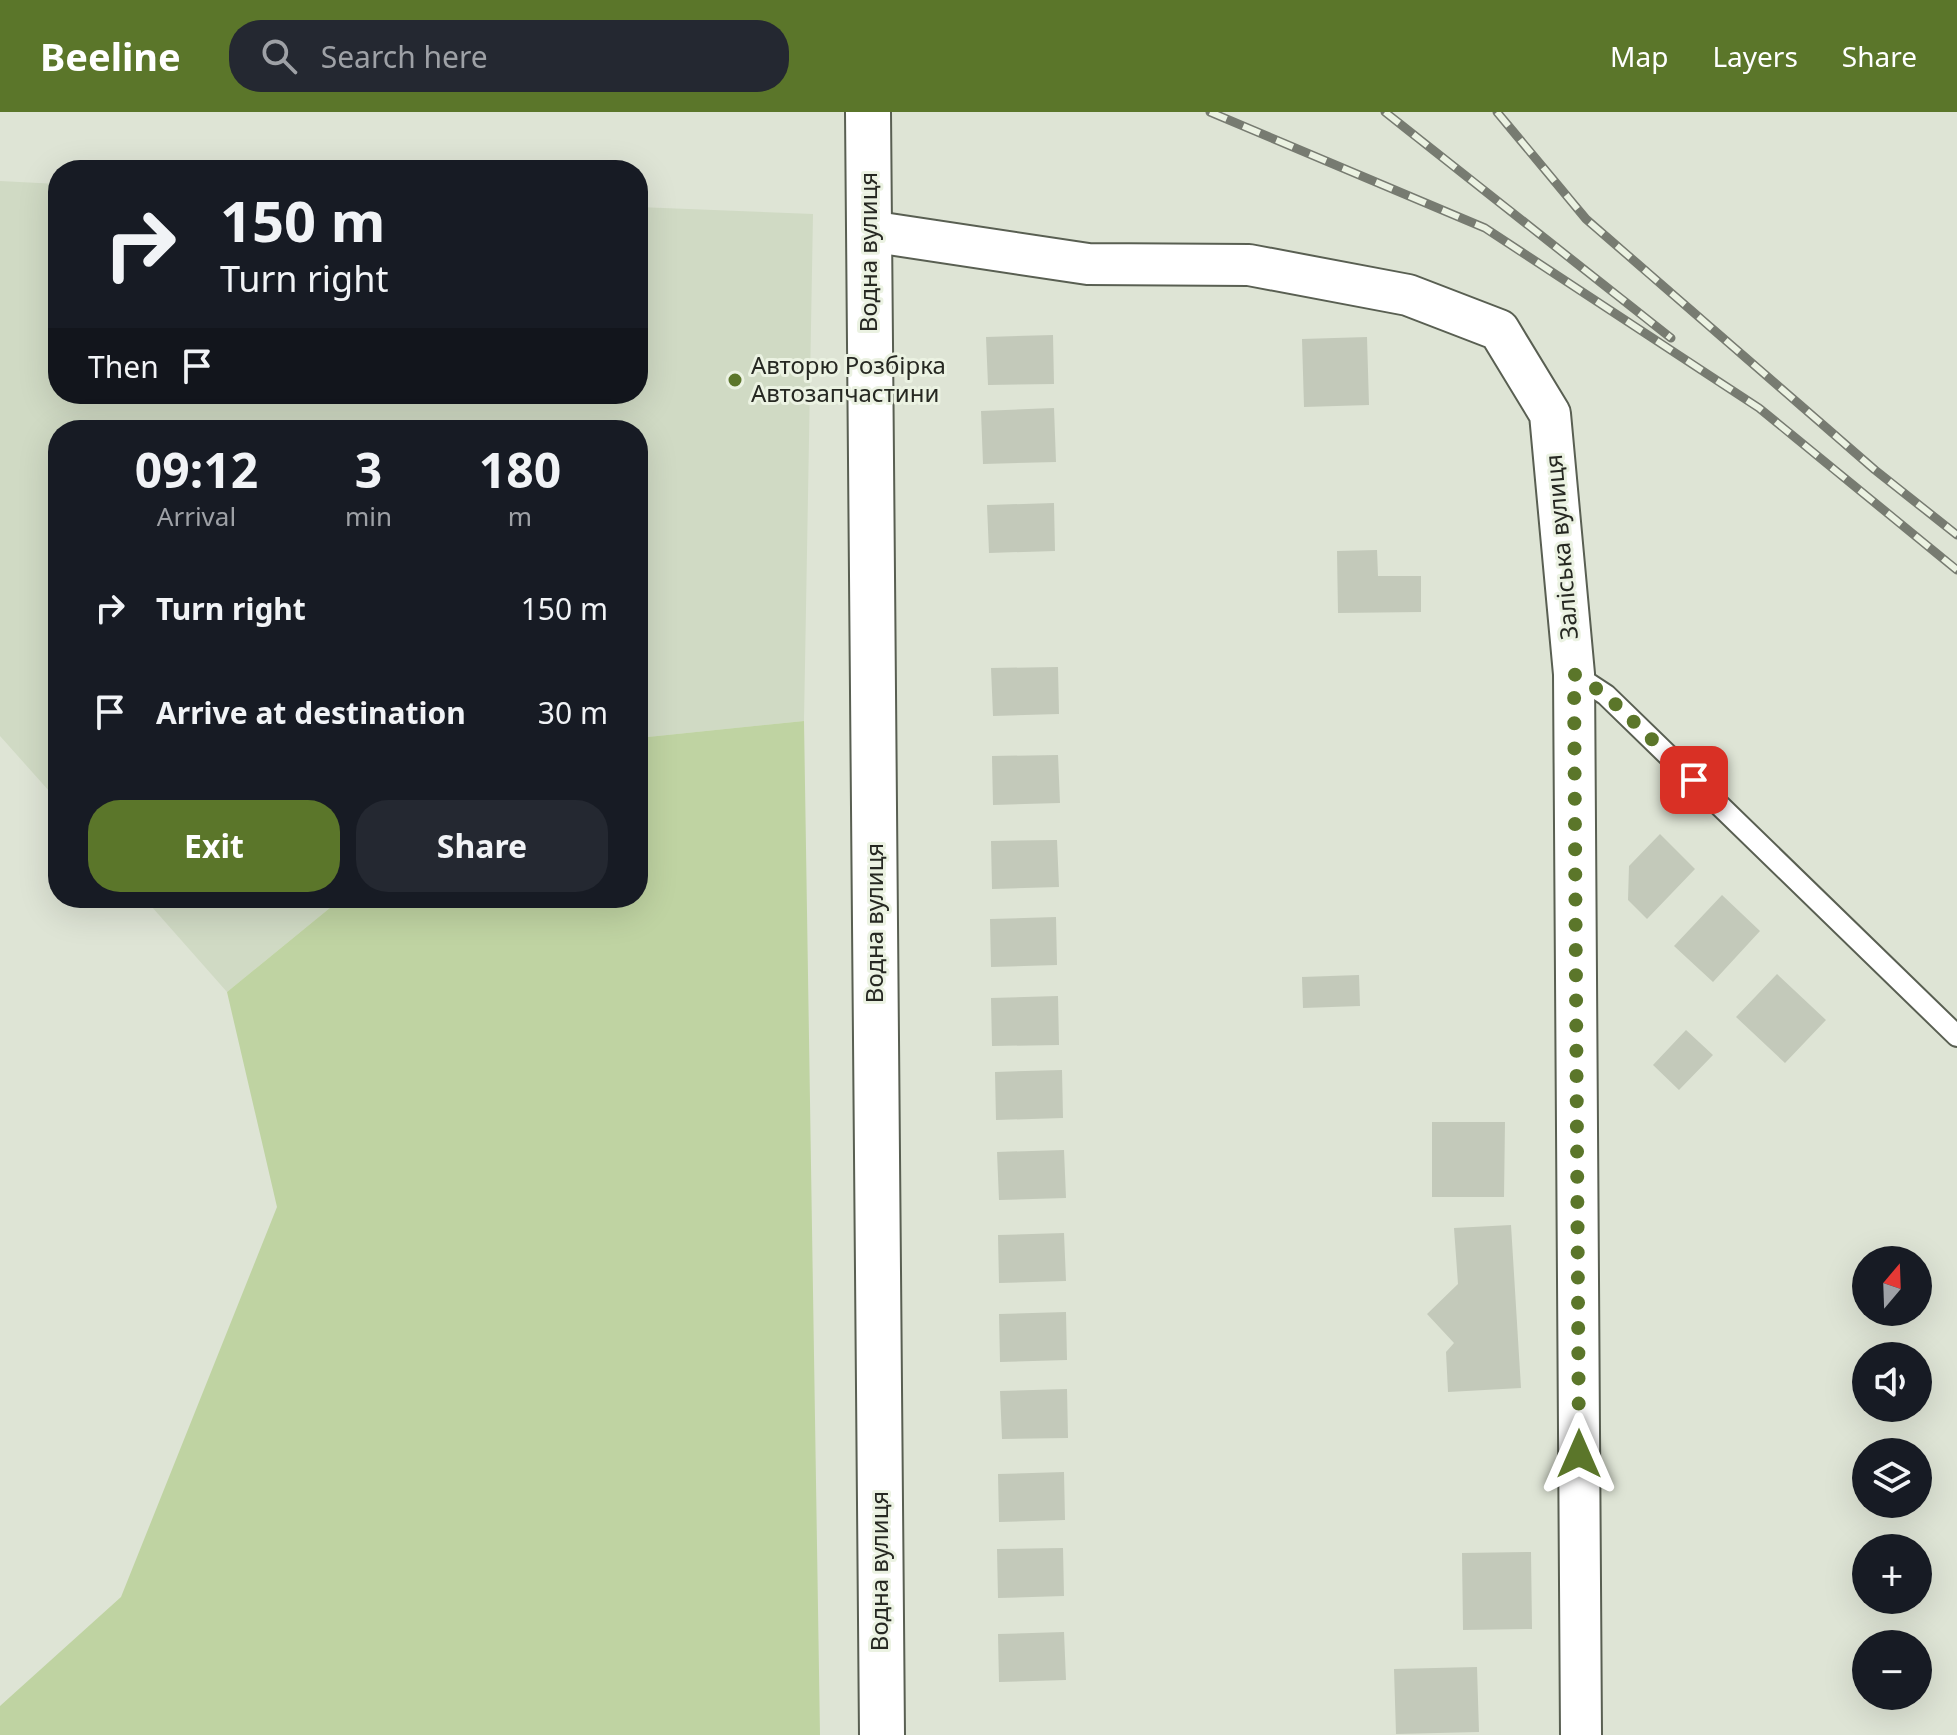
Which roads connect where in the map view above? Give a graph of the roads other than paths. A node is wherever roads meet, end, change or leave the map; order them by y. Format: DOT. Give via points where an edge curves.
graph roads {
  1 [pos="868,112"];
  2 [pos="869,231"];
  3 [pos="1574,674"];
  4 [pos="1957,1036"];
  5 [pos="882,1735"];
  6 [pos="1581,1735"];
  1 -- 2 [label="street, Водна вулиця"];
  2 -- 3 [label="street, Заліська вулиця" via="1088,264 1249,265 1408,295 1499,330 1550,414"];
  2 -- 5 [label="street, Водна вулиця"];
  3 -- 4 [label="lane" via="1606,695"];
  3 -- 6 [label="street, Заліська вулиця"];
}
